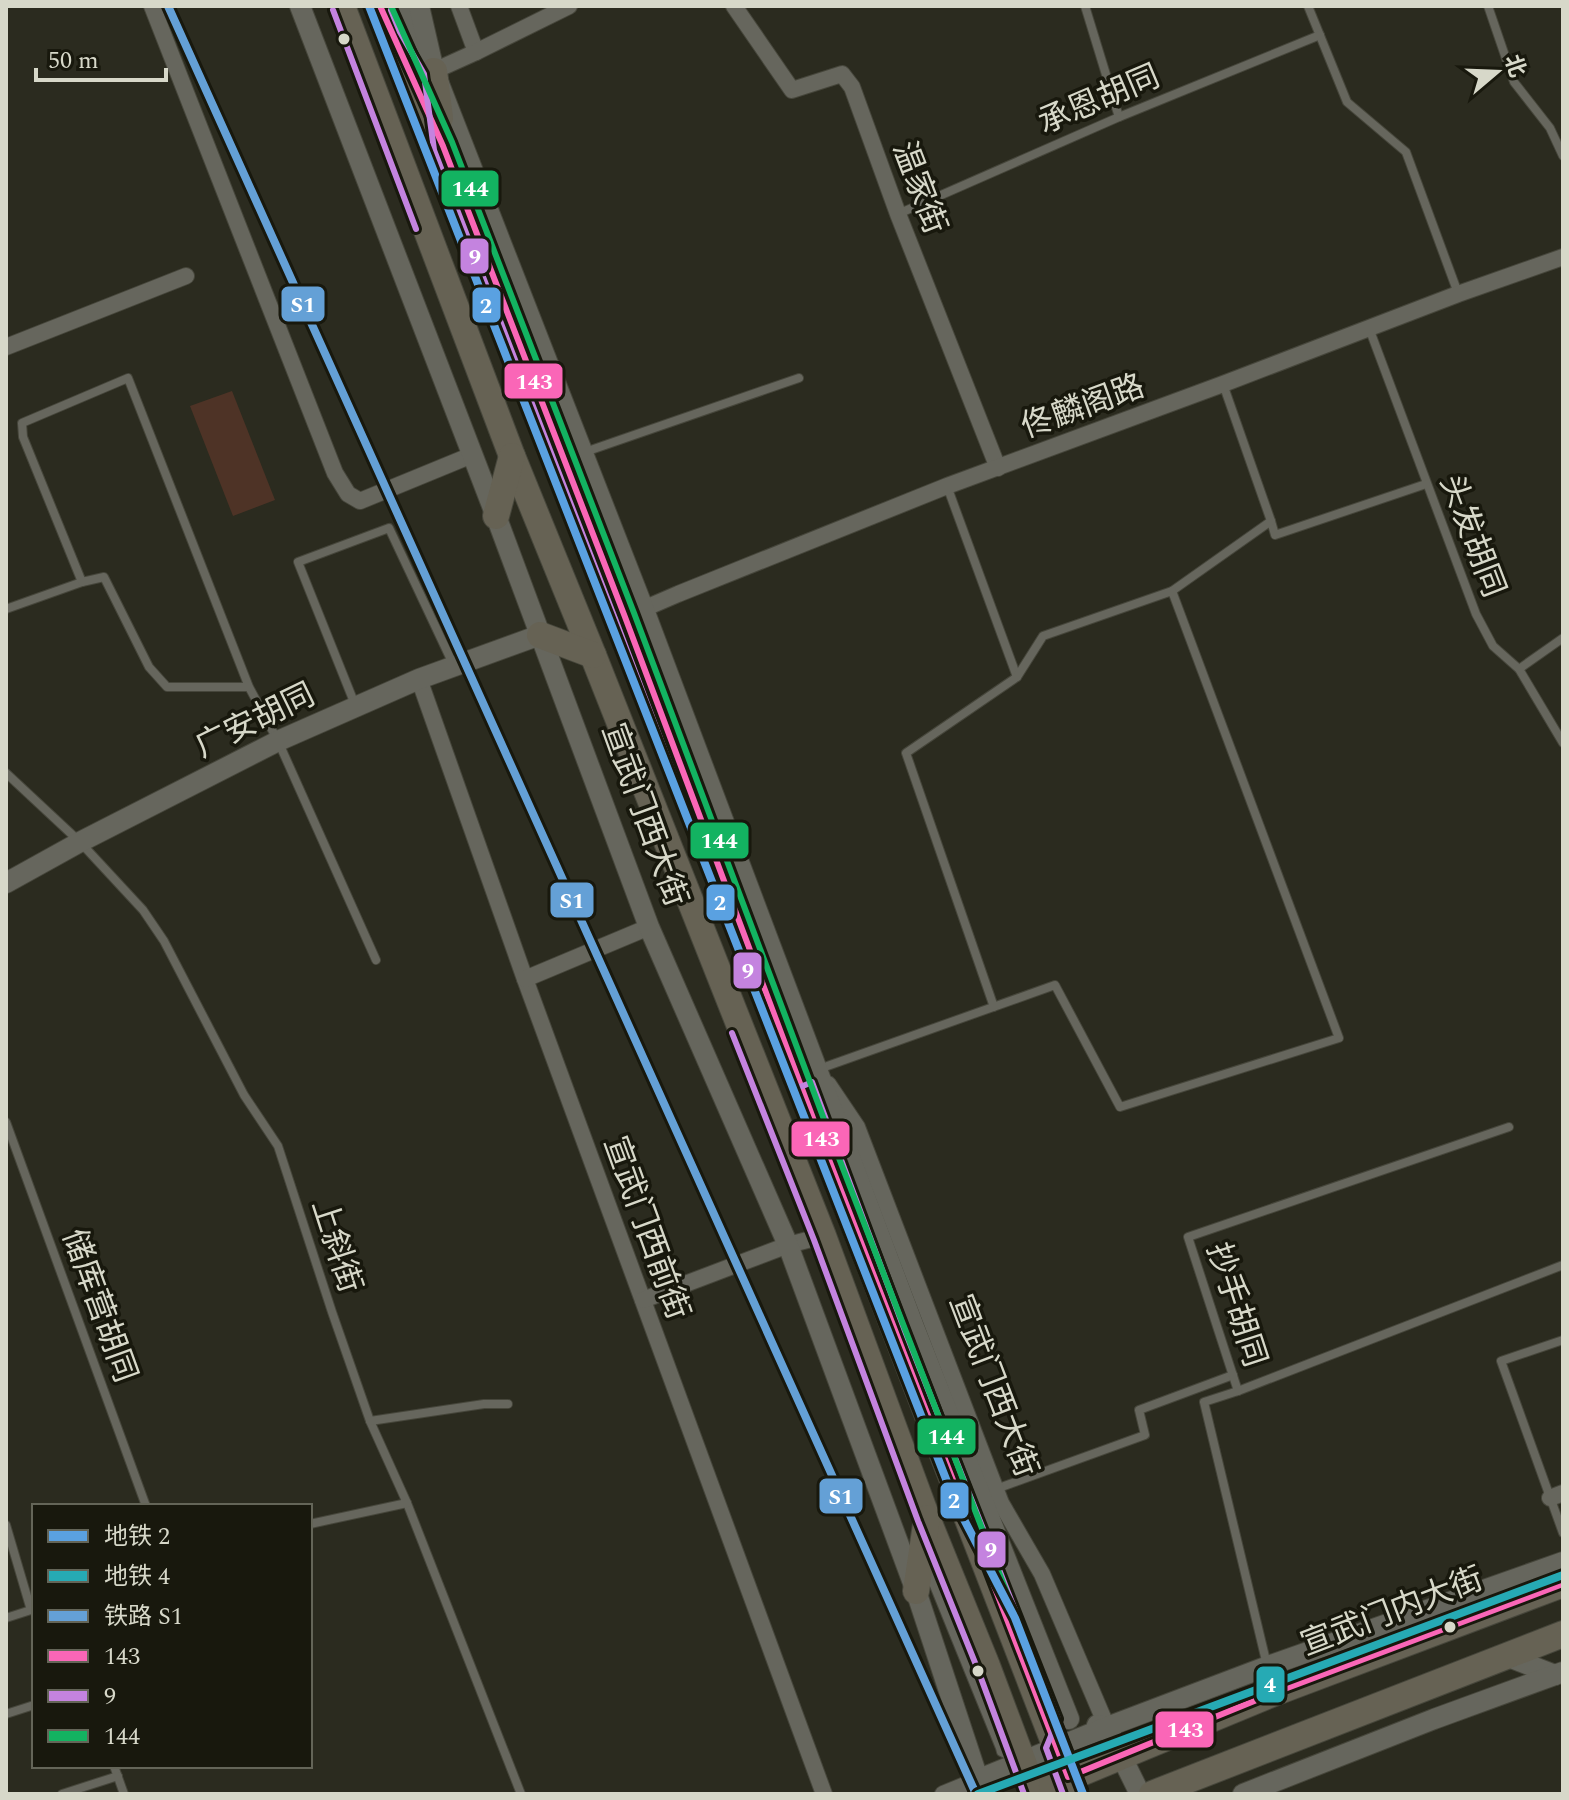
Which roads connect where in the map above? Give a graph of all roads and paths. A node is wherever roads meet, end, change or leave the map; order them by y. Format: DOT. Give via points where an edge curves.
graph roads {
  1 [pos="152,6"];
  2 [pos="300,6"];
  3 [pos="342,6"];
  4 [pos="380,6"];
  5 [pos="400,6"];
  6 [pos="419,6"];
  7 [pos="459,6"];
  8 [pos="569,6"];
  9 [pos="734,6"];
  10 [pos="1085,6"];
  11 [pos="1308,6"];
  12 [pos="1488,6"];
  13 [pos="1320,35"];
  14 [pos="476,52"];
  15 [pos="434,71"];
  16 [pos="1119,117"];
  17 [pos="443,146"];
  18 [pos="1563,156"];
  19 [pos="898,214"];
  20 [pos="1563,257"];
  21 [pos="186,276"];
  22 [pos="1458,294"];
  23 [pos="1369,328"];
  24 [pos="6,347"];
  25 [pos="799,378"];
  26 [pos="1223,384"];
  27 [pos="583,453"];
  28 [pos="472,455"];
  29 [pos="512,456"];
  30 [pos="998,468"];
  31 [pos="1426,484"];
  32 [pos="947,486"];
  33 [pos="496,516"];
  34 [pos="1271,521"];
  35 [pos="82,582"];
  36 [pos="1172,591"];
  37 [pos="6,609"];
  38 [pos="634,613"];
  39 [pos="540,635"];
  40 [pos="1563,638"];
  41 [pos="593,655"];
  42 [pos="454,667"];
  43 [pos="1519,669"];
  44 [pos="1017,677"];
  45 [pos="419,679"];
  46 [pos="249,687"];
  47 [pos="356,707"];
  48 [pos="278,741"];
  49 [pos="1563,743"];
  50 [pos="6,773"];
  51 [pos="80,842"];
  52 [pos="6,883"];
  53 [pos="649,927"];
  54 [pos="376,960"];
  55 [pos="525,979"];
  56 [pos="994,1007"];
  57 [pos="808,1073"];
  58 [pos="6,1122"];
  59 [pos="1509,1127"];
  60 [pos="823,1236"];
  61 [pos="788,1245"];
  62 [pos="1563,1265"];
  63 [pos="643,1300"];
  64 [pos="1563,1340"];
  65 [pos="1233,1375"];
  66 [pos="1238,1391"];
  67 [pos="508,1404"];
  68 [pos="370,1421"];
  69 [pos="996,1490"];
  70 [pos="1557,1496"];
  71 [pos="407,1503"];
  72 [pos="145,1504"];
  73 [pos="927,1518"];
  74 [pos="312,1524"];
  75 [pos="6,1525"];
  76 [pos="1563,1533"];
  77 [pos="1563,1562"];
  78 [pos="1563,1584"];
  79 [pos="916,1591"];
  80 [pos="32,1606"];
  81 [pos="32,1609"];
  82 [pos="6,1618"];
  83 [pos="1563,1634"];
  84 [pos="1506,1656"];
  85 [pos="1268,1666"];
  86 [pos="1559,1673"];
  87 [pos="1274,1693"];
  88 [pos="32,1706"];
  89 [pos="6,1714"];
  90 [pos="1069,1719"];
  91 [pos="1107,1727"];
  92 [pos="1056,1747"];
  93 [pos="1120,1757"];
  94 [pos="1023,1762"];
  95 [pos="115,1768"];
  96 [pos="118,1776"];
  97 [pos="1071,1786"];
  98 [pos="980,1787"];
  99 [pos="62,1794"];
  100 [pos="124,1794"];
  101 [pos="521,1794"];
  102 [pos="824,1794"];
  103 [pos="943,1794"];
  104 [pos="1035,1794"];
  105 [pos="1140,1794"];
  106 [pos="1152,1794"];
  107 [pos="1243,1794"];
  1 -- 28 [label="street" via="335,473 348,494 360,501"];
  2 -- 28 [label="street, 宣武门西大街"];
  3 -- 29 [label="main road, 宣武门西大街"];
  4 -- 17 [label="main road, 宣武门西大街"];
  5 -- 15 [label="street, 宣武门西大街"];
  6 -- 15 [label="street, 宣武门西大街"];
  7 -- 14 [label="street"];
  8 -- 14 [label="street"];
  9 -- 19 [label="street, 温家街" via="792,90 842,74 852,87"];
  10 -- 16 [label="lane"];
  11 -- 13 [label="lane"];
  12 -- 18 [label="lane" via="1514,82 1550,128"];
  13 -- 16 [label="lane, 承恩胡同"];
  13 -- 22 [label="lane" via="1347,102 1406,152"];
  14 -- 15 [label="street"];
  15 -- 17 [label="main road"];
  15 -- 27 [label="street, 宣武门西大街"];
  16 -- 19 [label="lane, 承恩胡同"];
  17 -- 38 [label="main road, 宣武门西大街"];
  19 -- 30 [label="street, 温家街"];
  20 -- 22 [label="street, 佟麟阁路"];
  21 -- 24 [label="street"];
  22 -- 23 [label="street, 佟麟阁路"];
  23 -- 26 [label="street, 佟麟阁路"];
  23 -- 31 [label="lane, 头发胡同"];
  25 -- 27 [label="lane"];
  26 -- 30 [label="street, 佟麟阁路"];
  26 -- 34 [label="lane"];
  27 -- 38 [label="street, 宣武门西大街"];
  28 -- 33 [label="street, 宣武门西大街"];
  29 -- 33 [label="main road"];
  29 -- 41 [label="main road, 宣武门西大街"];
  30 -- 32 [label="street, 佟麟阁路"];
  31 -- 34 [label="lane" via="1275,535"];
  31 -- 43 [label="lane, 头发胡同" via="1481,626 1493,646"];
  32 -- 38 [label="street, 佟麟阁路"];
  32 -- 44 [label="lane"];
  33 -- 39 [label="street, 宣武门西大街"];
  34 -- 36 [label="lane"];
  35 -- 37 [label="lane"];
  35 -- 46 [label="lane" via="104,577 149,667 167,687"];
  35 -- 46 [label="lane" via="23,437 22,423 128,378"];
  36 -- 44 [label="lane" via="1043,636"];
  36 -- 56 [label="lane" via="1339,1038 1120,1107 1055,985"];
  38 -- 57 [label="main road, 宣武门西大街"];
  39 -- 41 [label="main road"];
  39 -- 42 [label="street, 广安胡同"];
  39 -- 53 [label="street, 宣武门西大街"];
  40 -- 43 [label="lane"];
  41 -- 60 [label="main road, 宣武门西大街"];
  42 -- 45 [label="street, 广安胡同"];
  42 -- 47 [label="lane" via="389,528 298,562"];
  43 -- 49 [label="lane, 头发胡同"];
  44 -- 56 [label="lane" via="906,753"];
  45 -- 47 [label="street, 广安胡同"];
  45 -- 55 [label="street, 宣武门西前街"];
  46 -- 48 [label="lane"];
  47 -- 48 [label="street, 广安胡同"];
  48 -- 51 [label="street, 广安胡同"];
  48 -- 54 [label="lane"];
  50 -- 51 [label="lane, 上斜街"];
  51 -- 52 [label="street, 广安胡同"];
  51 -- 68 [label="lane, 上斜街" via="143,910 164,941 244,1095 278,1146"];
  53 -- 55 [label="street"];
  53 -- 61 [label="street, 宣武门西大街"];
  55 -- 63 [label="street, 宣武门西前街"];
  56 -- 57 [label="lane"];
  57 -- 69 [label="street, 宣武门西大街" via="857,1127"];
  57 -- 90 [label="street, 宣武门西大街"];
  57 -- 92 [label="main road, 宣武门西大街" via="827,1156"];
  58 -- 72 [label="lane, 储库营胡同"];
  59 -- 65 [label="lane, 抄手胡同" via="1188,1237"];
  60 -- 61 [label="street"];
  60 -- 73 [label="main road, 宣武门西大街"];
  61 -- 63 [label="street"];
  61 -- 79 [label="street, 宣武门西大街"];
  62 -- 66 [label="lane"];
  63 -- 102 [label="street, 宣武门西前街"];
  64 -- 70 [label="lane" via="1501,1361"];
  65 -- 66 [label="lane, 抄手胡同"];
  65 -- 69 [label="lane" via="1139,1410 1145,1435"];
  66 -- 85 [label="lane, 抄手胡同" via="1204,1402"];
  67 -- 68 [label="lane"];
  68 -- 71 [label="lane, 上斜街"];
  69 -- 91 [label="street, 宣武门西大街" via="1042,1574"];
  70 -- 76 [label="lane"];
  71 -- 74 [label="lane"];
  71 -- 101 [label="lane, 上斜街"];
  73 -- 79 [label="main road"];
  73 -- 94 [label="main road, 宣武门西大街"];
  75 -- 80 [label="lane"];
  77 -- 85 [label="street"];
  78 -- 87 [label="main road, 宣武门内大街"];
  79 -- 98 [label="street, 宣武门西大街"];
  81 -- 82 [label="lane"];
  83 -- 84 [label="main road"];
  84 -- 86 [label="street"];
  84 -- 106 [label="main road"];
  85 -- 87 [label="lane, 抄手胡同"];
  85 -- 91 [label="street"];
  86 -- 107 [label="street"];
  87 -- 93 [label="main road, 宣武门内大街"];
  88 -- 89 [label="lane"];
  90 -- 91 [label="street"];
  90 -- 92 [label="street"];
  91 -- 92 [label="street"];
  91 -- 93 [label="street"];
  92 -- 94 [label="street"];
  92 -- 97 [label="main road, 宣武门西大街"];
  93 -- 97 [label="main road, 宣武门内大街"];
  93 -- 105 [label="street"];
  94 -- 98 [label="street"];
  94 -- 104 [label="main road, 宣武门西大街"];
  95 -- 96 [label="lane"];
  96 -- 99 [label="lane"];
  96 -- 100 [label="lane"];
  97 -- 104 [label="main road, 宣武门内大街"];
  98 -- 103 [label="street"];
}
